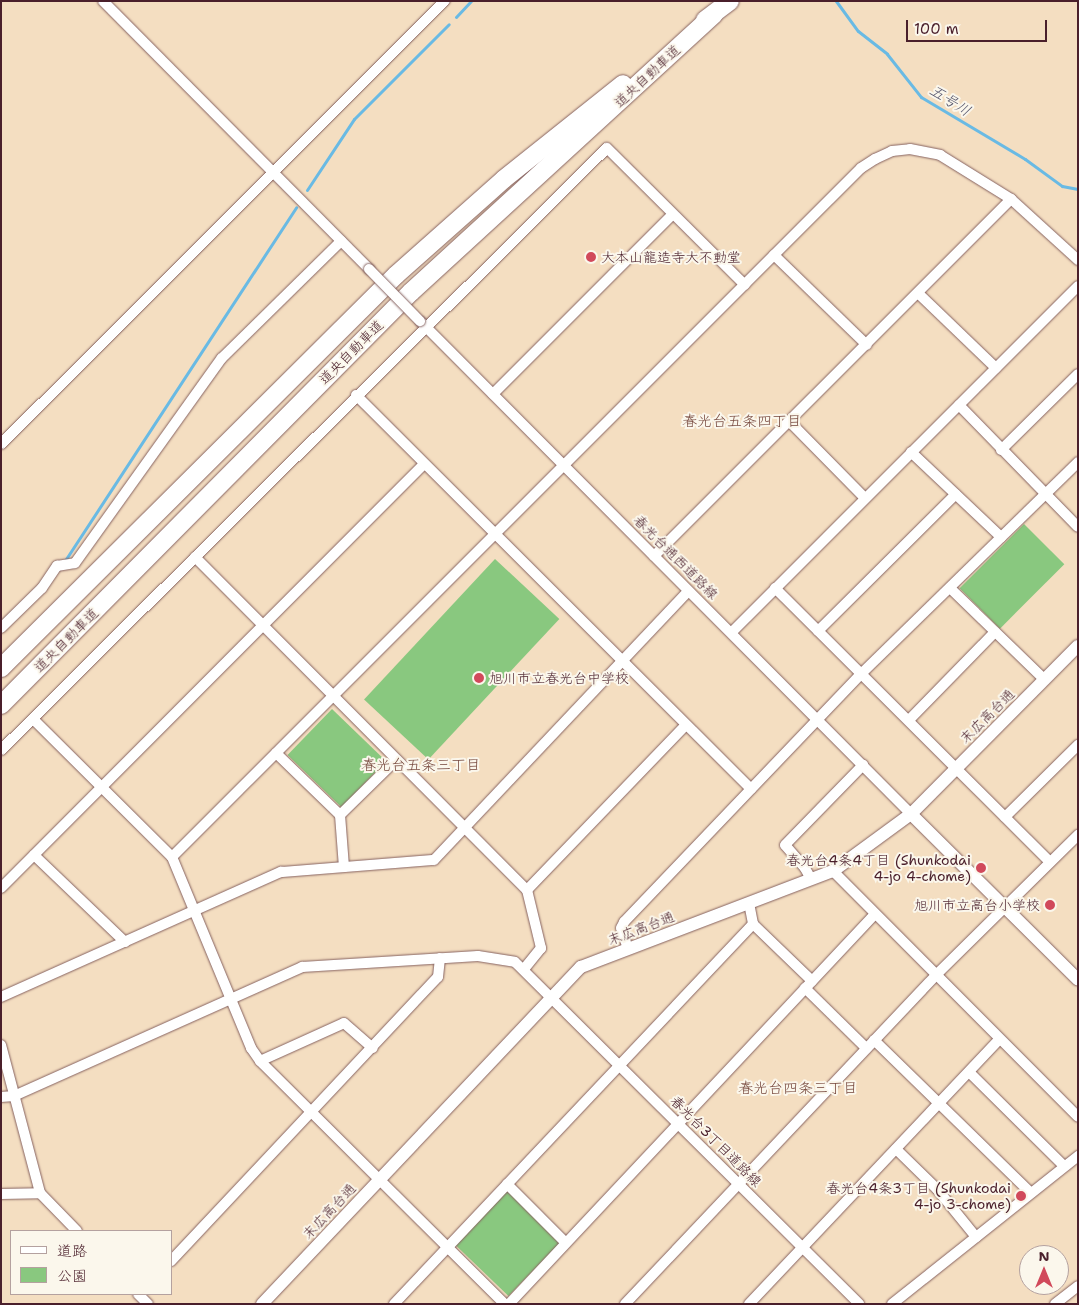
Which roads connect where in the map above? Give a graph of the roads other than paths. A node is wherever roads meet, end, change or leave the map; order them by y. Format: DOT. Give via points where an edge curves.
graph roads {
  1 [pos="102,1"];
  2 [pos="445,1"];
  3 [pos="730,1"];
  4 [pos="714,14"];
  5 [pos="274,172"];
  6 [pos="1011,199"];
  7 [pos="672,215"];
  8 [pos="341,240"];
  9 [pos="774,255"];
  10 [pos="1078,260"];
  11 [pos="745,285"];
  12 [pos="1078,286"];
  13 [pos="918,293"];
  14 [pos="423,323"];
  15 [pos="866,345"];
  16 [pos="996,368"];
  17 [pos="1078,374"];
  18 [pos="493,394"];
  19 [pos="356,396"];
  20 [pos="959,404"];
  21 [pos="789,422"];
  22 [pos="1,444"];
  23 [pos="1001,450"];
  24 [pos="911,452"];
  25 [pos="1078,462"];
  26 [pos="424,464"];
  27 [pos="563,464"];
  28 [pos="956,494"];
  29 [pos="1045,494"];
  30 [pos="865,498"];
  31 [pos="1078,527"];
  32 [pos="494,534"];
  33 [pos="1001,537"];
  34 [pos="654,556"];
  35 [pos="194,557"];
  36 [pos="775,588"];
  37 [pos="950,588"];
  38 [pos="688,591"];
  39 [pos="263,625"];
  40 [pos="1,628"];
  41 [pos="818,630"];
  42 [pos="732,632"];
  43 [pos="995,632"];
  44 [pos="1078,646"];
  45 [pos="623,662"];
  46 [pos="1,668"];
  47 [pos="862,673"];
  48 [pos="1045,680"];
  49 [pos="334,696"];
  50 [pos="1,705"];
  51 [pos="33,719"];
  52 [pos="817,720"];
  53 [pos="910,720"];
  54 [pos="686,726"];
  55 [pos="1078,745"];
  56 [pos="1,750"];
  57 [pos="276,753"];
  58 [pos="396,760"];
  59 [pos="863,764"];
  60 [pos="956,769"];
  61 [pos="102,786"];
  62 [pos="751,789"];
  63 [pos="911,814"];
  64 [pos="340,815"];
  65 [pos="1005,817"];
  66 [pos="464,828"];
  67 [pos="1078,834"];
  68 [pos="34,855"];
  69 [pos="172,856"];
  70 [pos="1050,862"];
  71 [pos="344,867"];
  72 [pos="833,871"];
  73 [pos="810,880"];
  74 [pos="1,888"];
  75 [pos="527,890"];
  76 [pos="749,903"];
  77 [pos="1004,907"];
  78 [pos="194,911"];
  79 [pos="875,914"];
  80 [pos="753,924"];
  81 [pos="125,942"];
  82 [pos="628,949"];
  83 [pos="440,958"];
  84 [pos="524,969"];
  85 [pos="935,976"];
  86 [pos="1077,979"];
  87 [pos="808,984"];
  88 [pos="1,997"];
  89 [pos="553,997"];
  90 [pos="231,999"];
  91 [pos="874,1040"];
  92 [pos="999,1040"];
  93 [pos="1,1045"];
  94 [pos="373,1048"];
  95 [pos="866,1048"];
  96 [pos="260,1061"];
  97 [pos="620,1064"];
  98 [pos="969,1072"];
  99 [pos="1,1096"];
  100 [pos="14,1096"];
  101 [pos="939,1103"];
  102 [pos="312,1111"];
  103 [pos="1078,1117"];
  104 [pos="679,1124"];
  105 [pos="896,1149"];
  106 [pos="1078,1156"];
  107 [pos="1064,1166"];
  108 [pos="381,1178"];
  109 [pos="739,1183"];
  110 [pos="507,1184"];
  111 [pos="40,1193"];
  112 [pos="1031,1193"];
  113 [pos="1,1194"];
  114 [pos="76,1230"];
  115 [pos="976,1237"];
  116 [pos="566,1243"];
  117 [pos="448,1247"];
  118 [pos="802,1247"];
  119 [pos="172,1260"];
  120 [pos="1078,1286"];
  121 [pos="262,1304"];
  122 [pos="394,1304"];
  123 [pos="505,1304"];
  124 [pos="509,1304"];
  125 [pos="625,1304"];
  126 [pos="749,1304"];
  127 [pos="859,1304"];
  128 [pos="892,1304"];
  129 [pos="1055,1304"];
  1 -- 5 [label="street, 春光台通西道路線"];
  2 -- 5 [label="street"];
  3 -- 4 [label="highway, 道央自動車道"];
  4 -- 46 [label="highway, 道央自動車道" via="556,136 396,275"];
  4 -- 50 [label="highway, 道央自動車道" via="411,292"];
  5 -- 8 [label="street, 春光台通西道路線"];
  5 -- 22 [label="street"];
  6 -- 9 [label="street" via="940,155 917,149 892,151 861,168"];
  6 -- 10 [label="street"];
  6 -- 13 [label="street"];
  7 -- 11 [label="street"];
  7 -- 14 [label="street" via="607,148"];
  7 -- 18 [label="street"];
  8 -- 14 [label="street, 春光台通西道路線, bridge"];
  8 -- 40 [label="street" via="222,358 75,563 63,563"];
  9 -- 11 [label="street"];
  9 -- 15 [label="street"];
  11 -- 27 [label="street"];
  12 -- 16 [label="street"];
  13 -- 15 [label="street"];
  13 -- 16 [label="street"];
  14 -- 18 [label="street, 春光台通西道路線"];
  14 -- 19 [label="street"];
  15 -- 21 [label="street"];
  16 -- 20 [label="street"];
  17 -- 23 [label="street"];
  18 -- 27 [label="street, 春光台通西道路線"];
  19 -- 26 [label="street"];
  19 -- 35 [label="street"];
  20 -- 23 [label="street"];
  20 -- 24 [label="street"];
  21 -- 30 [label="street"];
  21 -- 34 [label="street"];
  23 -- 29 [label="street"];
  24 -- 28 [label="street"];
  24 -- 30 [label="street"];
  25 -- 29 [label="street"];
  26 -- 32 [label="street"];
  26 -- 39 [label="street"];
  27 -- 32 [label="street"];
  27 -- 34 [label="street, 春光台通西道路線"];
  28 -- 33 [label="street"];
  28 -- 41 [label="street"];
  29 -- 31 [label="street"];
  29 -- 33 [label="street"];
  30 -- 36 [label="street"];
  32 -- 45 [label="street"];
  32 -- 49 [label="street"];
  33 -- 37 [label="street"];
  34 -- 38 [label="street, 春光台通西道路線"];
  35 -- 39 [label="street"];
  35 -- 51 [label="street"];
  36 -- 41 [label="street"];
  36 -- 42 [label="street"];
  37 -- 43 [label="street"];
  37 -- 47 [label="street"];
  38 -- 42 [label="street, 春光台通西道路線"];
  38 -- 45 [label="street"];
  39 -- 49 [label="street"];
  39 -- 61 [label="street"];
  41 -- 47 [label="street"];
  42 -- 52 [label="street, 春光台通西道路線"];
  43 -- 48 [label="street"];
  43 -- 53 [label="street"];
  44 -- 48 [label="street, 末広高台通"];
  45 -- 54 [label="street"];
  45 -- 66 [label="street"];
  47 -- 52 [label="street"];
  47 -- 53 [label="street"];
  48 -- 60 [label="street, 末広高台通"];
  49 -- 57 [label="street"];
  49 -- 58 [label="street"];
  51 -- 56 [label="street"];
  51 -- 61 [label="street"];
  52 -- 59 [label="street, 春光台通西道路線"];
  52 -- 62 [label="street"];
  53 -- 60 [label="street"];
  54 -- 62 [label="street"];
  54 -- 75 [label="street"];
  55 -- 65 [label="street"];
  57 -- 64 [label="street"];
  57 -- 69 [label="street"];
  58 -- 64 [label="street"];
  58 -- 66 [label="street"];
  59 -- 63 [label="street, 春光台通西道路線"];
  59 -- 73 [label="street" via="785,845 805,868"];
  60 -- 63 [label="street, 末広高台通"];
  60 -- 65 [label="street"];
  61 -- 68 [label="street"];
  61 -- 69 [label="street"];
  62 -- 82 [label="street" via="624,922 621,928"];
  63 -- 72 [label="street, 末広高台通"];
  63 -- 77 [label="street"];
  64 -- 71 [label="street"];
  65 -- 70 [label="street"];
  66 -- 71 [label="street" via="434,860"];
  66 -- 75 [label="street"];
  67 -- 70 [label="street"];
  68 -- 74 [label="street"];
  68 -- 81 [label="street"];
  69 -- 78 [label="street"];
  70 -- 77 [label="street"];
  71 -- 78 [label="street" via="281,872"];
  72 -- 73 [label="street, 末広高台通"];
  72 -- 79 [label="street"];
  73 -- 76 [label="street, 末広高台通"];
  75 -- 84 [label="street" via="541,948"];
  76 -- 80 [label="street"];
  76 -- 82 [label="street, 末広高台通"];
  77 -- 85 [label="street"];
  77 -- 86 [label="street"];
  78 -- 81 [label="street"];
  78 -- 90 [label="street"];
  79 -- 85 [label="street"];
  79 -- 87 [label="street"];
  80 -- 87 [label="street"];
  80 -- 97 [label="street"];
  81 -- 88 [label="street"];
  82 -- 89 [label="street, 末広高台通" via="581,967"];
  83 -- 84 [label="street" via="478,956 515,962"];
  83 -- 90 [label="street" via="302,968"];
  83 -- 94 [label="street" via="438,977"];
  84 -- 89 [label="street, 春光台3丁目道路線"];
  85 -- 91 [label="street"];
  85 -- 92 [label="street"];
  87 -- 95 [label="street"];
  87 -- 104 [label="street"];
  89 -- 97 [label="street, 春光台3丁目道路線"];
  89 -- 108 [label="street, 末広高台通"];
  90 -- 96 [label="street"];
  90 -- 100 [label="street"];
  91 -- 95 [label="street"];
  91 -- 101 [label="street"];
  92 -- 98 [label="street"];
  92 -- 103 [label="street"];
  93 -- 100 [label="street"];
  94 -- 96 [label="street" via="344,1023"];
  94 -- 102 [label="street"];
  95 -- 109 [label="street"];
  96 -- 102 [label="street"];
  97 -- 104 [label="street, 春光台3丁目道路線"];
  97 -- 110 [label="street"];
  98 -- 101 [label="street"];
  98 -- 107 [label="street"];
  99 -- 100 [label="street"];
  100 -- 111 [label="street"];
  101 -- 105 [label="street"];
  101 -- 112 [label="street"];
  102 -- 108 [label="street"];
  102 -- 119 [label="street"];
  104 -- 109 [label="street, 春光台3丁目道路線"];
  104 -- 116 [label="street"];
  105 -- 115 [label="street" via="937,1189"];
  105 -- 118 [label="street"];
  106 -- 107 [label="street"];
  107 -- 112 [label="street"];
  108 -- 117 [label="street"];
  108 -- 121 [label="street, 末広高台通"];
  109 -- 118 [label="street, 春光台3丁目道路線"];
  109 -- 125 [label="street"];
  110 -- 116 [label="street"];
  110 -- 117 [label="street"];
  111 -- 113 [label="street"];
  111 -- 114 [label="street"];
  112 -- 115 [label="street"];
  115 -- 128 [label="street"];
  116 -- 124 [label="street"];
  117 -- 122 [label="street"];
  117 -- 123 [label="street"];
  118 -- 126 [label="street"];
  118 -- 127 [label="street, 春光台3丁目道路線"];
  120 -- 129 [label="street"];
}
